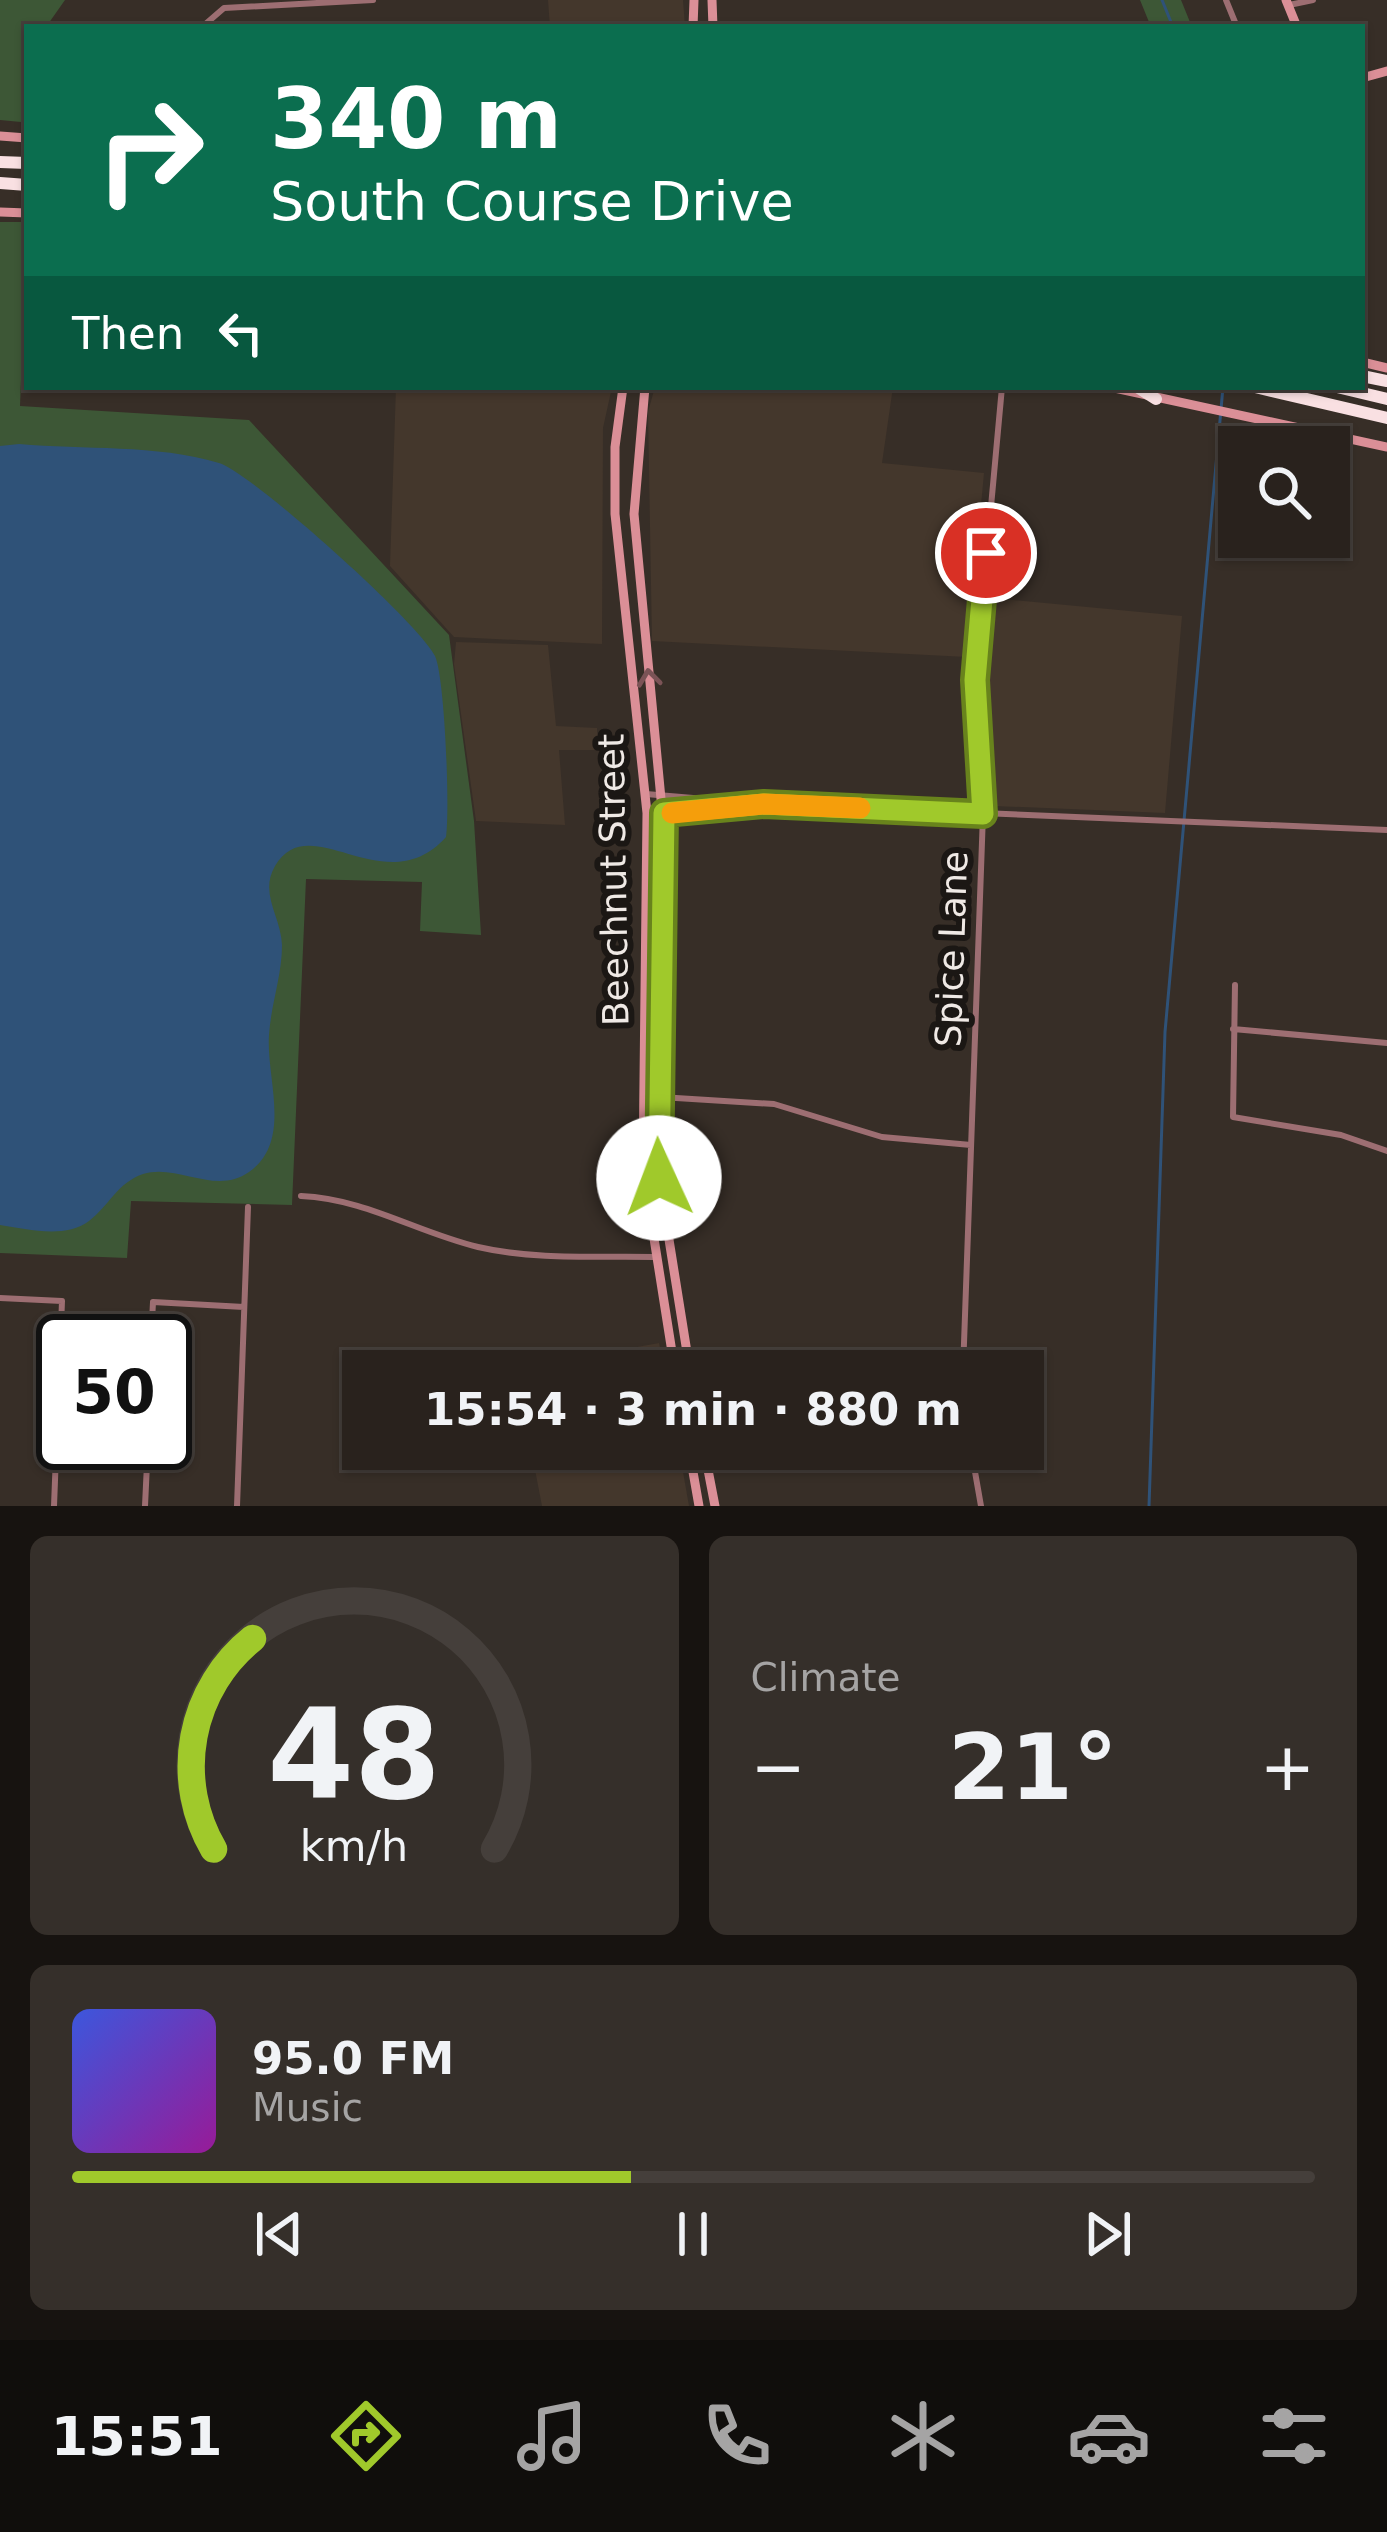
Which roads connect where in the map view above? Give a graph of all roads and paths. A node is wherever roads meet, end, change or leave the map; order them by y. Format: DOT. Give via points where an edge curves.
graph roads {
  1 [pos="373,0"];
  2 [pos="1313,0"];
  3 [pos="1287,3"];
  4 [pos="205,24"];
  5 [pos="623,390"];
  6 [pos="644,390"];
  7 [pos="1002,390"];
  8 [pos="1122,390"];
  9 [pos="1142,390"];
  10 [pos="1268,390"];
  11 [pos="1350,390"];
  12 [pos="1156,399"];
  13 [pos="1387,399"];
  14 [pos="1387,418"];
  15 [pos="1387,447"];
  16 [pos="615,514"];
  17 [pos="634,514"];
  18 [pos="643,636"];
  19 [pos="629,639"];
  20 [pos="646,794"];
  21 [pos="662,794"];
  22 [pos="764,804"];
  23 [pos="647,813"];
  24 [pos="664,813"];
  25 [pos="983,814"];
  26 [pos="1387,830"];
  27 [pos="643,974"];
  28 [pos="658,976"];
  29 [pos="1235,985"];
  30 [pos="1233,1029"];
  31 [pos="1387,1043"];
  32 [pos="641,1096"];
  33 [pos="656,1097"];
  34 [pos="970,1145"];
  35 [pos="1387,1151"];
  36 [pos="301,1196"];
  37 [pos="248,1207"];
  38 [pos="654,1257"];
  39 [pos="673,1282"];
  40 [pos="1,1298"];
  41 [pos="244,1307"];
  42 [pos="152,1314"];
  43 [pos="683,1336"];
  44 [pos="669,1339"];
  45 [pos="671,1350"];
  46 [pos="686,1350"];
  47 [pos="964,1350"];
  48 [pos="147,1470"];
  49 [pos="692,1470"];
  50 [pos="708,1470"];
  51 [pos="974,1470"];
  52 [pos="54,1506"];
  53 [pos="145,1506"];
  54 [pos="237,1506"];
  55 [pos="699,1506"];
  56 [pos="715,1506"];
  57 [pos="980,1506"];
  1 -- 4 [label="street" via="224,8"];
  2 -- 3 [label="street"];
  5 -- 16 [label="main road, Beechnut Street"];
  6 -- 17 [label="main road, Beechnut Street"];
  7 -- 25 [label="street, Spice Lane" via="975,680"];
  8 -- 12 [label="main road"];
  9 -- 12 [label="highway"];
  10 -- 14 [label="highway"];
  11 -- 13 [label="highway"];
  12 -- 15 [label="main road"];
  16 -- 17 [label="main road"];
  16 -- 19 [label="main road, Beechnut Street"];
  17 -- 18 [label="main road, Beechnut Street"];
  18 -- 19 [label="main road"];
  21 -- 18 [label="main road, Beechnut Street, one-way"];
  19 -- 20 [label="main road, Beechnut Street"];
  20 -- 21 [label="street"];
  20 -- 23 [label="main road, Beechnut Street"];
  21 -- 22 [label="street"];
  21 -- 24 [label="main road, Beechnut Street"];
  22 -- 24 [label="street"];
  22 -- 25 [label="street"];
  23 -- 24 [label="street"];
  23 -- 27 [label="main road, Beechnut Street"];
  24 -- 28 [label="main road, Beechnut Street"];
  25 -- 26 [label="street"];
  25 -- 34 [label="street, Spice Lane"];
  27 -- 28 [label="main road"];
  27 -- 32 [label="main road, Beechnut Street"];
  28 -- 33 [label="main road, Beechnut Street"];
  29 -- 30 [label="street"];
  30 -- 31 [label="street"];
  30 -- 35 [label="street" via="1233,1118 1341,1135"];
  32 -- 33 [label="street"];
  32 -- 38 [label="main road, Beechnut Street"];
  33 -- 34 [label="street" via="774,1104 882,1137"];
  33 -- 39 [label="main road, Beechnut Street"];
  34 -- 47 [label="street, Spice Lane"];
  36 -- 38 [label="street" via="360,1203 498,1251"];
  37 -- 41 [label="street"];
  38 -- 39 [label="main road"];
  38 -- 44 [label="main road, Beechnut Street"];
  39 -- 43 [label="main road, Beechnut Street"];
  40 -- 52 [label="street" via="62,1301"];
  41 -- 42 [label="street" via="153,1302"];
  41 -- 54 [label="street"];
  43 -- 44 [label="main road"];
  43 -- 46 [label="main road, Beechnut Street"];
  44 -- 45 [label="main road, Beechnut Street"];
  48 -- 53 [label="street"];
  49 -- 55 [label="main road"];
  50 -- 56 [label="main road"];
  51 -- 57 [label="street"];
}
